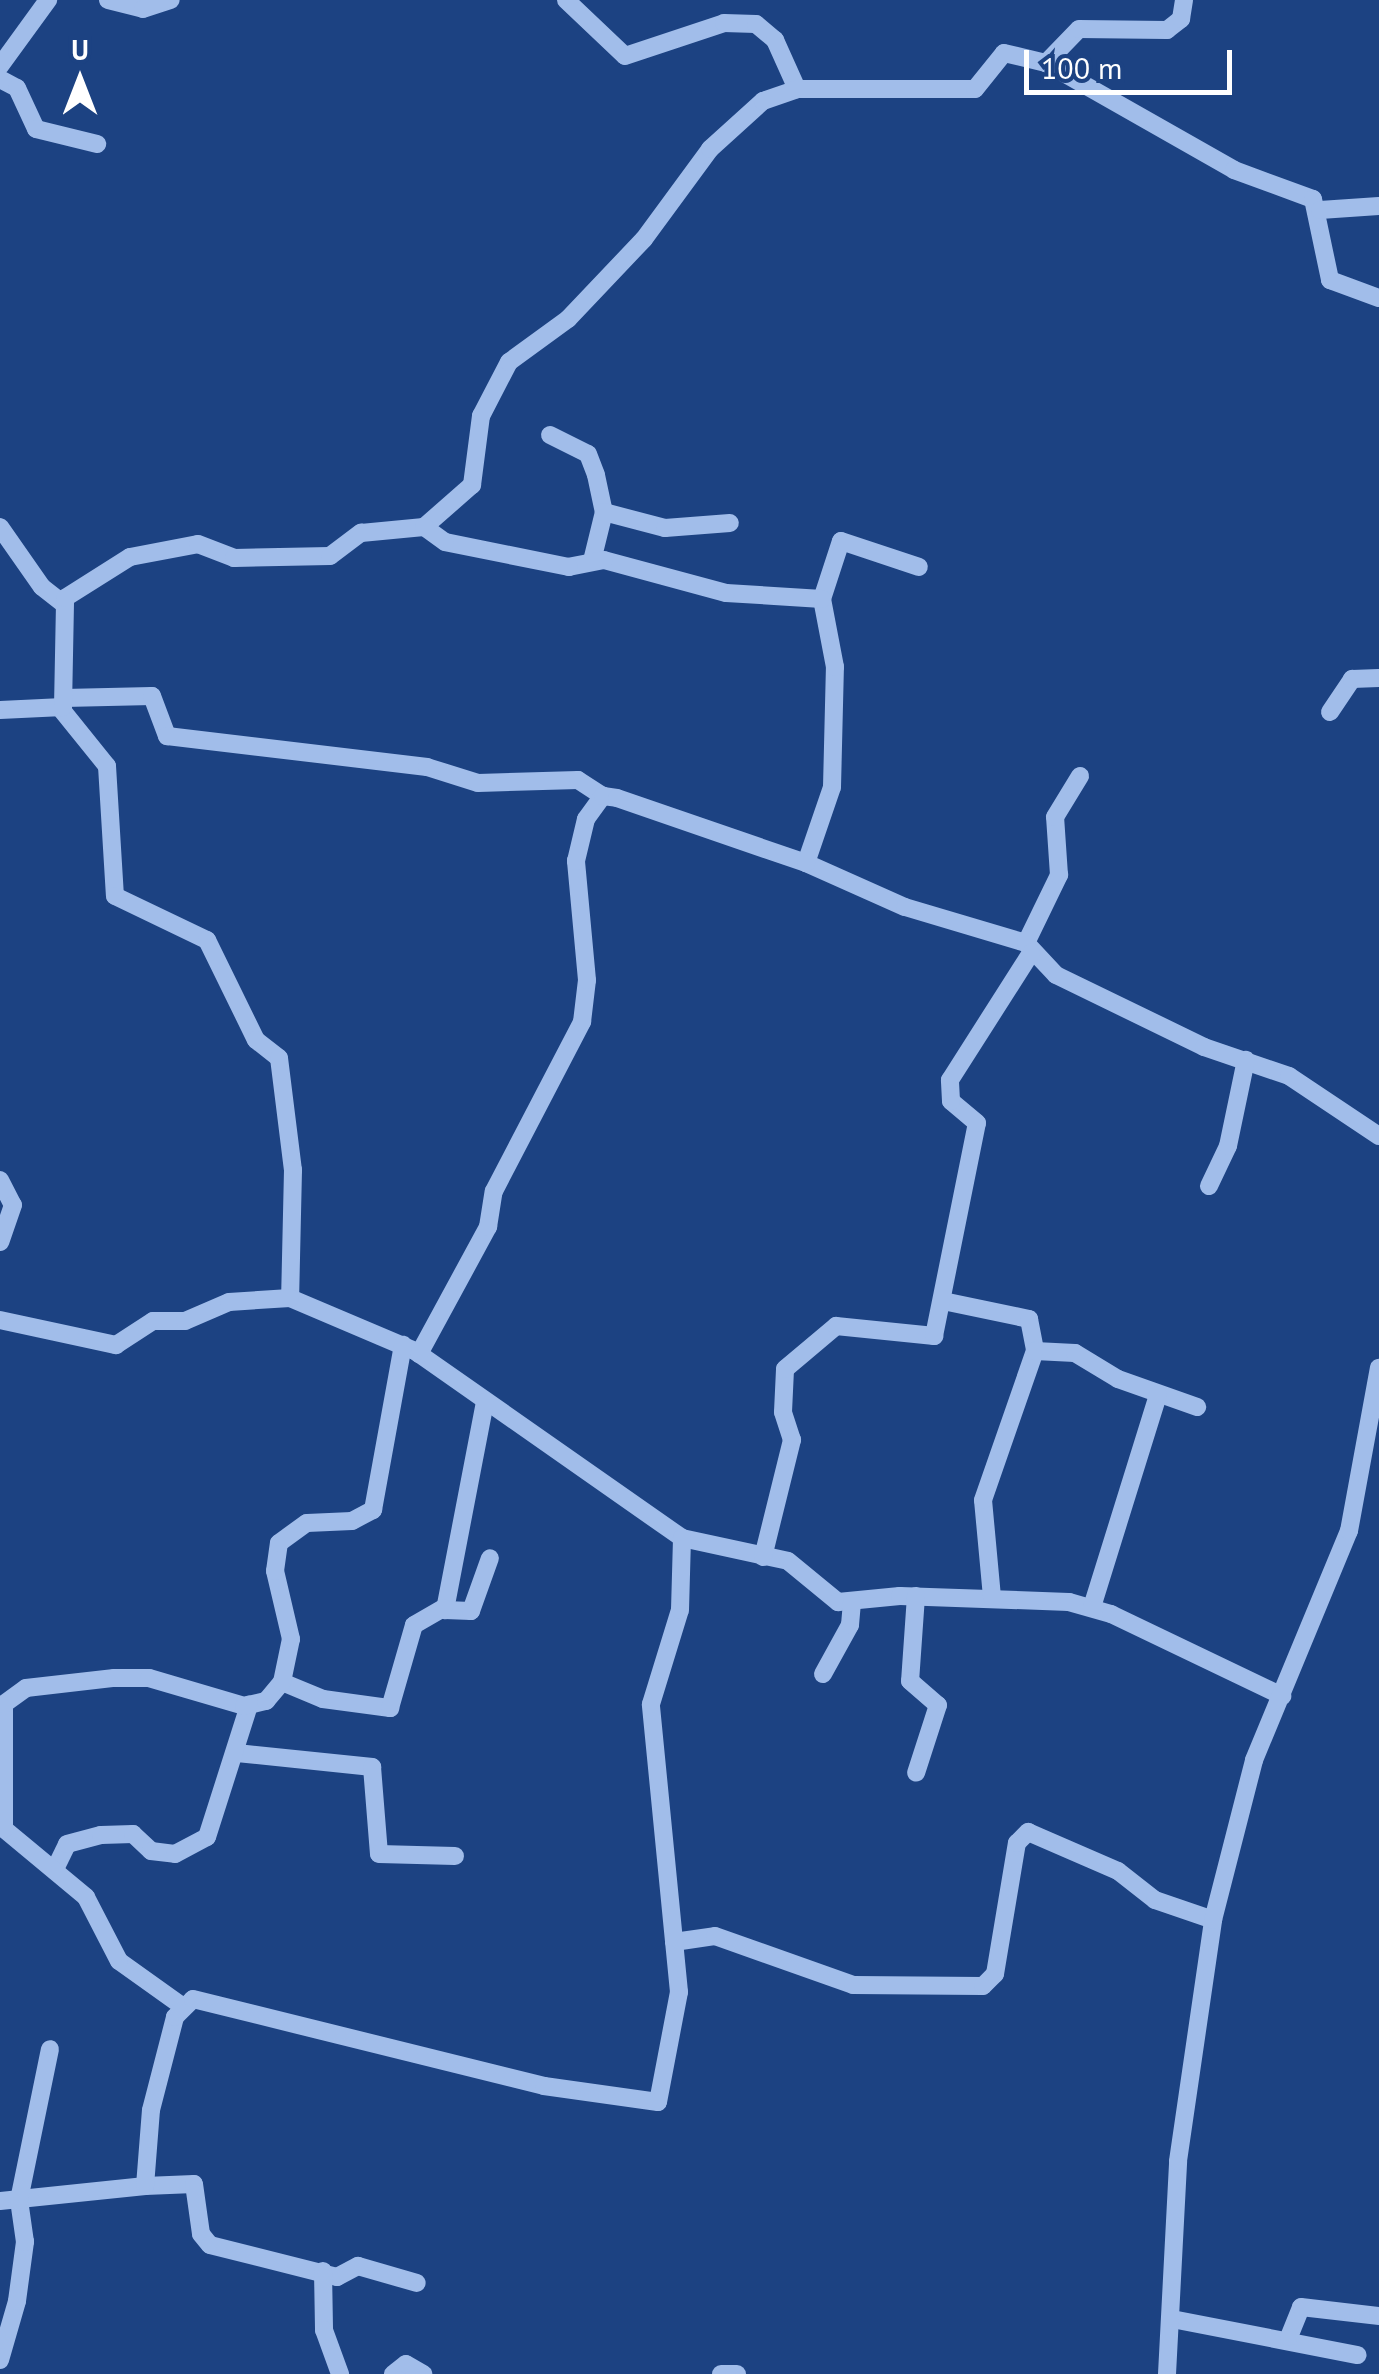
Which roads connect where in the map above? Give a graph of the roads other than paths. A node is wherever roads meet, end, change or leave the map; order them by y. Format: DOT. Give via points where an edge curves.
graph roads {
  1 [pos="48,0"];
  2 [pos="108,0"];
  3 [pos="171,0"];
  4 [pos="566,0"];
  5 [pos="1184,0"];
  6 [pos="1046,63"];
  7 [pos="0,66"];
  8 [pos="0,79"];
  9 [pos="797,89"];
  10 [pos="97,144"];
  11 [pos="1379,206"];
  12 [pos="1320,210"];
  13 [pos="1379,298"];
  14 [pos="550,435"];
  15 [pos="604,512"];
  16 [pos="730,523"];
  17 [pos="0,527"];
  18 [pos="424,528"];
  19 [pos="592,561"];
  20 [pos="920,567"];
  21 [pos="822,599"];
  22 [pos="64,604"];
  23 [pos="1379,678"];
  24 [pos="62,703"];
  25 [pos="0,710"];
  26 [pos="1330,712"];
  27 [pos="1080,776"];
  28 [pos="603,796"];
  29 [pos="806,863"];
  30 [pos="1028,948"];
  31 [pos="1246,1060"];
  32 [pos="1379,1136"];
  33 [pos="0,1180"];
  34 [pos="1208,1186"];
  35 [pos="0,1242"];
  36 [pos="290,1298"];
  37 [pos="943,1301"];
  38 [pos="0,1320"];
  39 [pos="411,1350"];
  40 [pos="1034,1352"];
  41 [pos="1379,1368"];
  42 [pos="1158,1396"];
  43 [pos="485,1402"];
  44 [pos="1197,1407"];
  45 [pos="682,1538"];
  46 [pos="763,1557"];
  47 [pos="490,1558"];
  48 [pos="916,1596"];
  49 [pos="992,1596"];
  50 [pos="852,1603"];
  51 [pos="1092,1607"];
  52 [pos="444,1608"];
  53 [pos="824,1674"];
  54 [pos="282,1682"];
  55 [pos="1282,1696"];
  56 [pos="249,1705"];
  57 [pos="237,1753"];
  58 [pos="916,1774"];
  59 [pos="455,1856"];
  60 [pos="56,1867"];
  61 [pos="1213,1920"];
  62 [pos="674,1942"];
  63 [pos="182,2006"];
  64 [pos="50,2049"];
  65 [pos="145,2186"];
  66 [pos="9,2201"];
  67 [pos="322,2271"];
  68 [pos="416,2282"];
  69 [pos="0,2284"];
  70 [pos="20,2284"];
  71 [pos="1379,2316"];
  72 [pos="1172,2319"];
  73 [pos="1289,2337"];
  74 [pos="1358,2356"];
  75 [pos="0,2360"];
  76 [pos="340,2374"];
  77 [pos="393,2374"];
  78 [pos="423,2374"];
  79 [pos="721,2374"];
  80 [pos="736,2374"];
  81 [pos="1167,2374"];
  1 -- 7 [label="street"];
  2 -- 3 [label="street" via="143,9"];
  4 -- 9 [label="street" via="625,56 724,23 756,24 775,40"];
  5 -- 6 [label="street" via="1175,27 1079,29"];
  6 -- 9 [label="street" via="1004,53 975,89"];
  6 -- 12 [label="street" via="1234,170 1313,199"];
  8 -- 10 [label="street" via="17,88 36,129"];
  9 -- 18 [label="street" via="733,124 644,239 568,318 509,362 481,416 472,486"];
  11 -- 12 [label="street"];
  12 -- 13 [label="street" via="1330,280"];
  14 -- 15 [label="street" via="588,454"];
  15 -- 16 [label="street" via="665,528"];
  15 -- 19 [label="street"];
  17 -- 22 [label="street"];
  18 -- 19 [label="street" via="445,542 569,568"];
  18 -- 22 [label="street" via="361,533 330,556 234,558 198,544 130,557 69,592"];
  19 -- 21 [label="street" via="726,593"];
  20 -- 21 [label="street" via="841,541"];
  21 -- 29 [label="street" via="835,654 832,787"];
  22 -- 24 [label="street"];
  23 -- 26 [label="street" via="1352,679"];
  24 -- 25 [label="street"];
  24 -- 28 [label="street" via="152,696 162,736 426,767 478,783 578,780"];
  24 -- 36 [label="street" via="107,766 115,896 207,940 256,1040 278,1058 293,1170"];
  27 -- 30 [label="street" via="1054,817 1059,875"];
  28 -- 29 [label="street" via="669,811"];
  28 -- 39 [label="street" via="578,837 587,980 582,1022 494,1191 488,1227"];
  29 -- 30 [label="street" via="905,907"];
  30 -- 31 [label="street" via="1056,976"];
  30 -- 37 [label="street" via="950,1080 950,1102 977,1123"];
  31 -- 32 [label="street" via="1290,1076"];
  31 -- 34 [label="street" via="1228,1146"];
  33 -- 35 [label="street" via="13,1205"];
  36 -- 38 [label="street" via="229,1302 185,1321 152,1320 116,1345"];
  36 -- 39 [label="street"];
  37 -- 40 [label="street" via="1029,1318"];
  37 -- 46 [label="street" via="928,1339 836,1326 785,1369 783,1412 792,1440"];
  39 -- 43 [label="street"];
  39 -- 54 [label="street" via="373,1510 352,1521 307,1523 279,1543 275,1571 291,1638"];
  40 -- 42 [label="street" via="1075,1352"];
  40 -- 49 [label="street" via="982,1500"];
  41 -- 55 [label="street" via="1349,1531"];
  42 -- 44 [label="street"];
  42 -- 51 [label="street"];
  43 -- 45 [label="street"];
  43 -- 52 [label="street"];
  45 -- 46 [label="street"];
  45 -- 62 [label="street" via="680,1610 651,1704"];
  46 -- 50 [label="street" via="800,1568 822,1592"];
  47 -- 52 [label="street" via="471,1611"];
  48 -- 49 [label="street"];
  48 -- 50 [label="street"];
  48 -- 58 [label="street" via="910,1682 938,1705"];
  49 -- 51 [label="street"];
  50 -- 53 [label="street" via="850,1625"];
  51 -- 55 [label="street"];
  52 -- 54 [label="street" via="414,1625 390,1708 323,1699"];
  54 -- 56 [label="street" via="266,1701"];
  55 -- 61 [label="street" via="1254,1760"];
  56 -- 57 [label="street"];
  56 -- 60 [label="street" via="149,1678 11,1692 2,1720 4,1829"];
  57 -- 59 [label="street" via="372,1767 379,1854"];
  57 -- 60 [label="street" via="207,1838 193,1848 159,1853 133,1834 114,1832 66,1844"];
  60 -- 63 [label="street" via="86,1898 119,1962"];
  61 -- 62 [label="street" via="1155,1900 1118,1871 1028,1832 1018,1837 995,1974 983,1986 854,1985 715,1936"];
  61 -- 72 [label="street" via="1178,2161"];
  62 -- 63 [label="street" via="678,2010 663,2094 645,2106 336,2039 207,1998"];
  63 -- 65 [label="street" via="151,2110"];
  64 -- 66 [label="street"];
  65 -- 66 [label="street"];
  65 -- 67 [label="street" via="194,2184 200,2234 210,2245"];
  66 -- 70 [label="street"];
  67 -- 68 [label="street" via="337,2277 371,2268"];
  67 -- 76 [label="street" via="324,2330"];
  69 -- 70 [label="street"];
  70 -- 75 [label="street"];
  71 -- 73 [label="street" via="1301,2306"];
  72 -- 73 [label="street"];
  72 -- 81 [label="street"];
  73 -- 74 [label="street"];
  77 -- 78 [label="street" via="406,2364"];
  79 -- 80 [label="street"];
}
